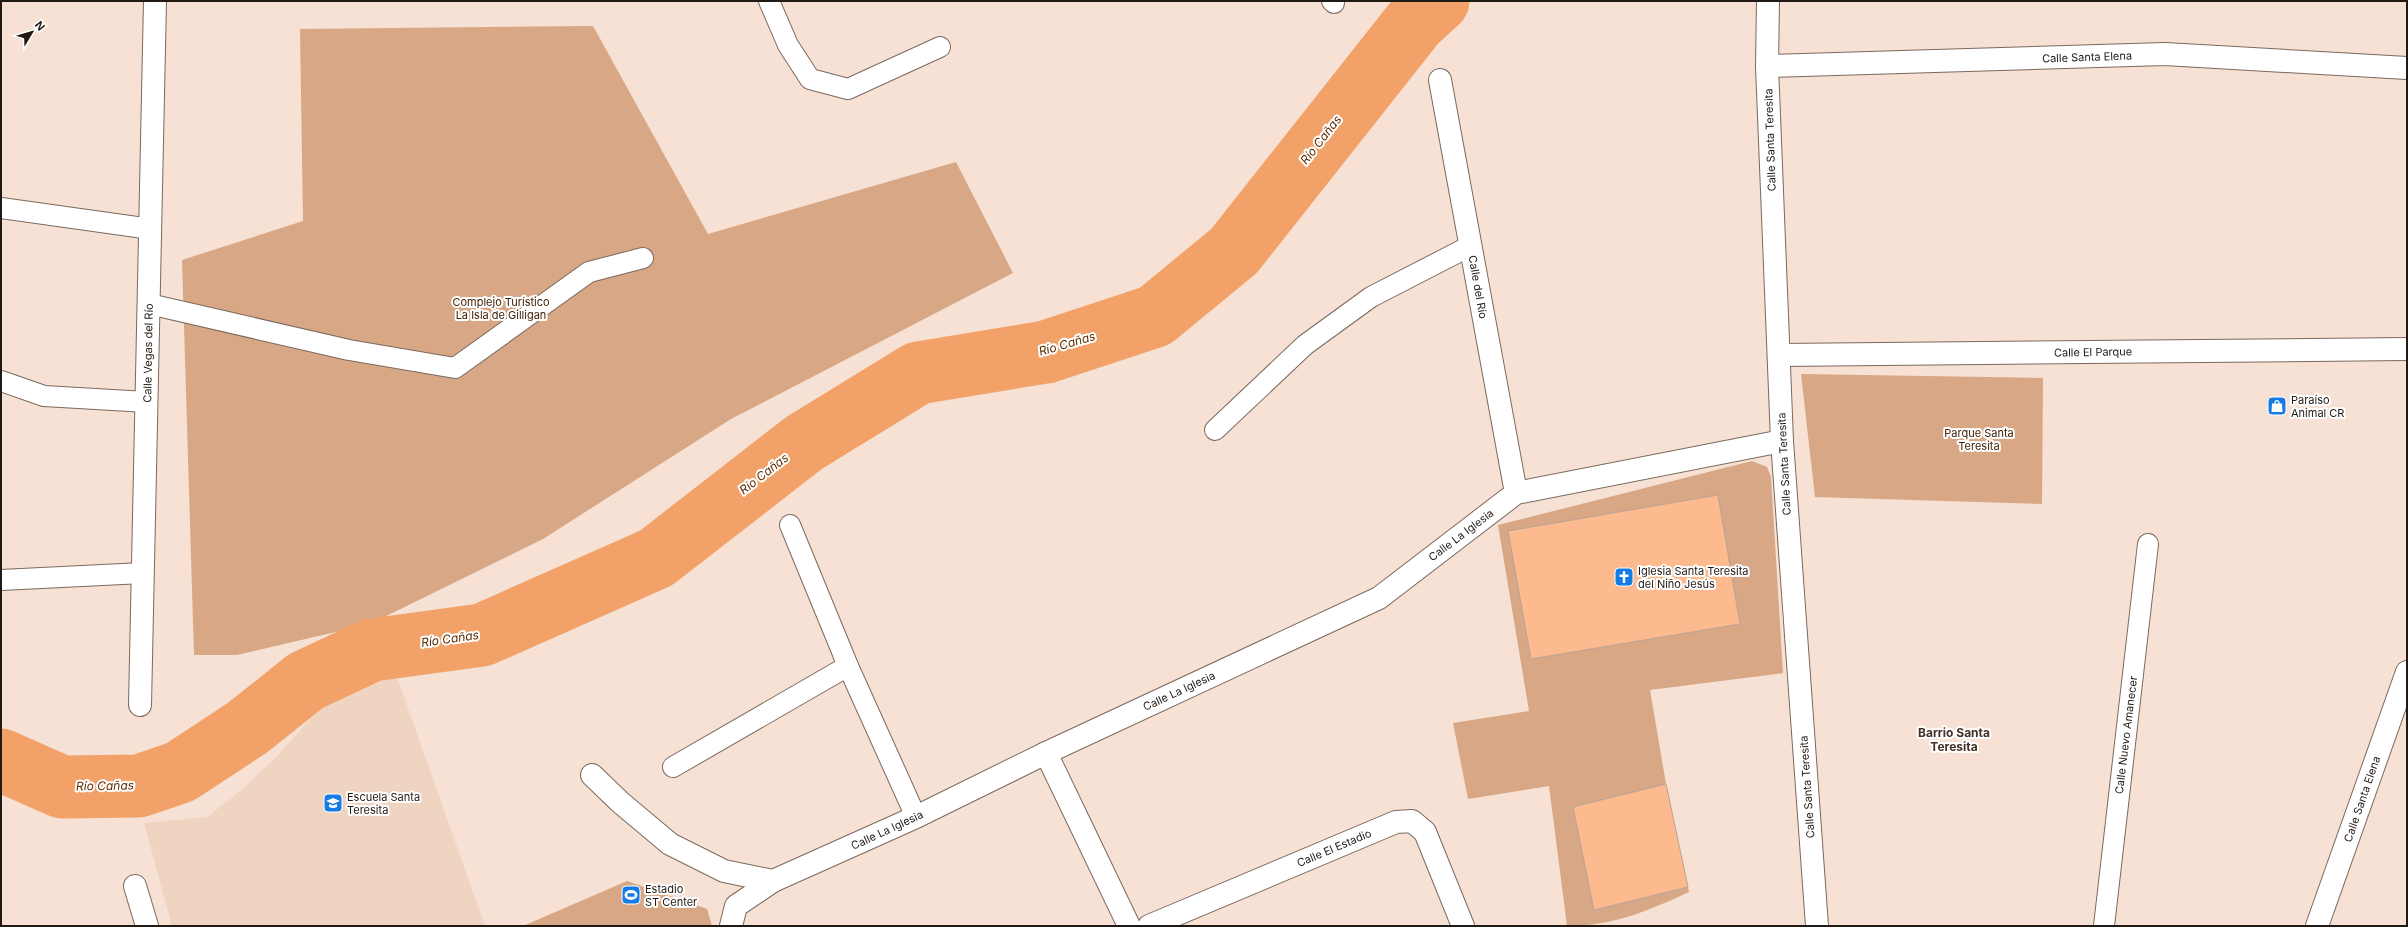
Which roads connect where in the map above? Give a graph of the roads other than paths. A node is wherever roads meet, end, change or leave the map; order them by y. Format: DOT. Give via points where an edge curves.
graph roads {
  1 [pos="155,1"];
  2 [pos="769,1"];
  3 [pos="1768,1"];
  4 [pos="940,47"];
  5 [pos="1767,66"];
  6 [pos="2407,68"];
  7 [pos="1440,80"];
  8 [pos="1,208"];
  9 [pos="150,229"];
  10 [pos="1470,246"];
  11 [pos="642,258"];
  12 [pos="149,304"];
  13 [pos="2407,349"];
  14 [pos="1779,355"];
  15 [pos="1,381"];
  16 [pos="147,402"];
  17 [pos="1215,430"];
  18 [pos="1782,441"];
  19 [pos="1516,493"];
  20 [pos="790,525"];
  21 [pos="2148,544"];
  22 [pos="143,573"];
  23 [pos="1,580"];
  24 [pos="848,666"];
  25 [pos="2407,672"];
  26 [pos="140,705"];
  27 [pos="1046,753"];
  28 [pos="673,767"];
  29 [pos="592,774"];
  30 [pos="916,817"];
  31 [pos="773,882"];
  32 [pos="135,886"];
  33 [pos="147,926"];
  34 [pos="731,926"];
  35 [pos="1129,926"];
  36 [pos="1149,926"];
  37 [pos="1463,926"];
  38 [pos="1818,926"];
  39 [pos="2104,926"];
  40 [pos="2317,926"];
  1 -- 9 [label="street, Calle Vegas del Río"];
  2 -- 4 [label="lane" via="788,45 810,79 848,89"];
  3 -- 5 [label="street, Calle Santa Teresita"];
  5 -- 6 [label="street, Calle Santa Elena" via="2165,54"];
  5 -- 14 [label="street, Calle Santa Teresita"];
  7 -- 10 [label="street, Calle del Río"];
  8 -- 9 [label="lane"];
  9 -- 12 [label="street, Calle Vegas del Río"];
  10 -- 17 [label="lane" via="1371,297 1305,345"];
  10 -- 19 [label="street, Calle del Río"];
  11 -- 12 [label="lane" via="590,272 455,368 349,350"];
  12 -- 16 [label="street, Calle Vegas del Río"];
  13 -- 14 [label="street, Calle El Parque"];
  14 -- 18 [label="street, Calle Santa Teresita"];
  15 -- 16 [label="lane" via="44,396"];
  16 -- 22 [label="street, Calle Vegas del Río"];
  18 -- 19 [label="street, Calle La Iglesia"];
  18 -- 38 [label="street, Calle Santa Teresita"];
  19 -- 27 [label="street, Calle La Iglesia" via="1379,598"];
  20 -- 24 [label="lane"];
  21 -- 39 [label="lane, Calle Nuevo Amanecer"];
  22 -- 23 [label="lane"];
  22 -- 26 [label="street, Calle Vegas del Río"];
  24 -- 28 [label="lane"];
  24 -- 30 [label="lane"];
  25 -- 40 [label="street, Calle Santa Elena"];
  27 -- 30 [label="street, Calle La Iglesia"];
  27 -- 35 [label="street"];
  29 -- 31 [label="street" via="620,802 670,844 724,871"];
  30 -- 31 [label="street, Calle La Iglesia"];
  31 -- 34 [label="street" via="736,906"];
  32 -- 33 [label="street"];
  36 -- 37 [label="street, Calle El Estadio" via="1396,822 1407,821 1412,821 1424,832"];
}
